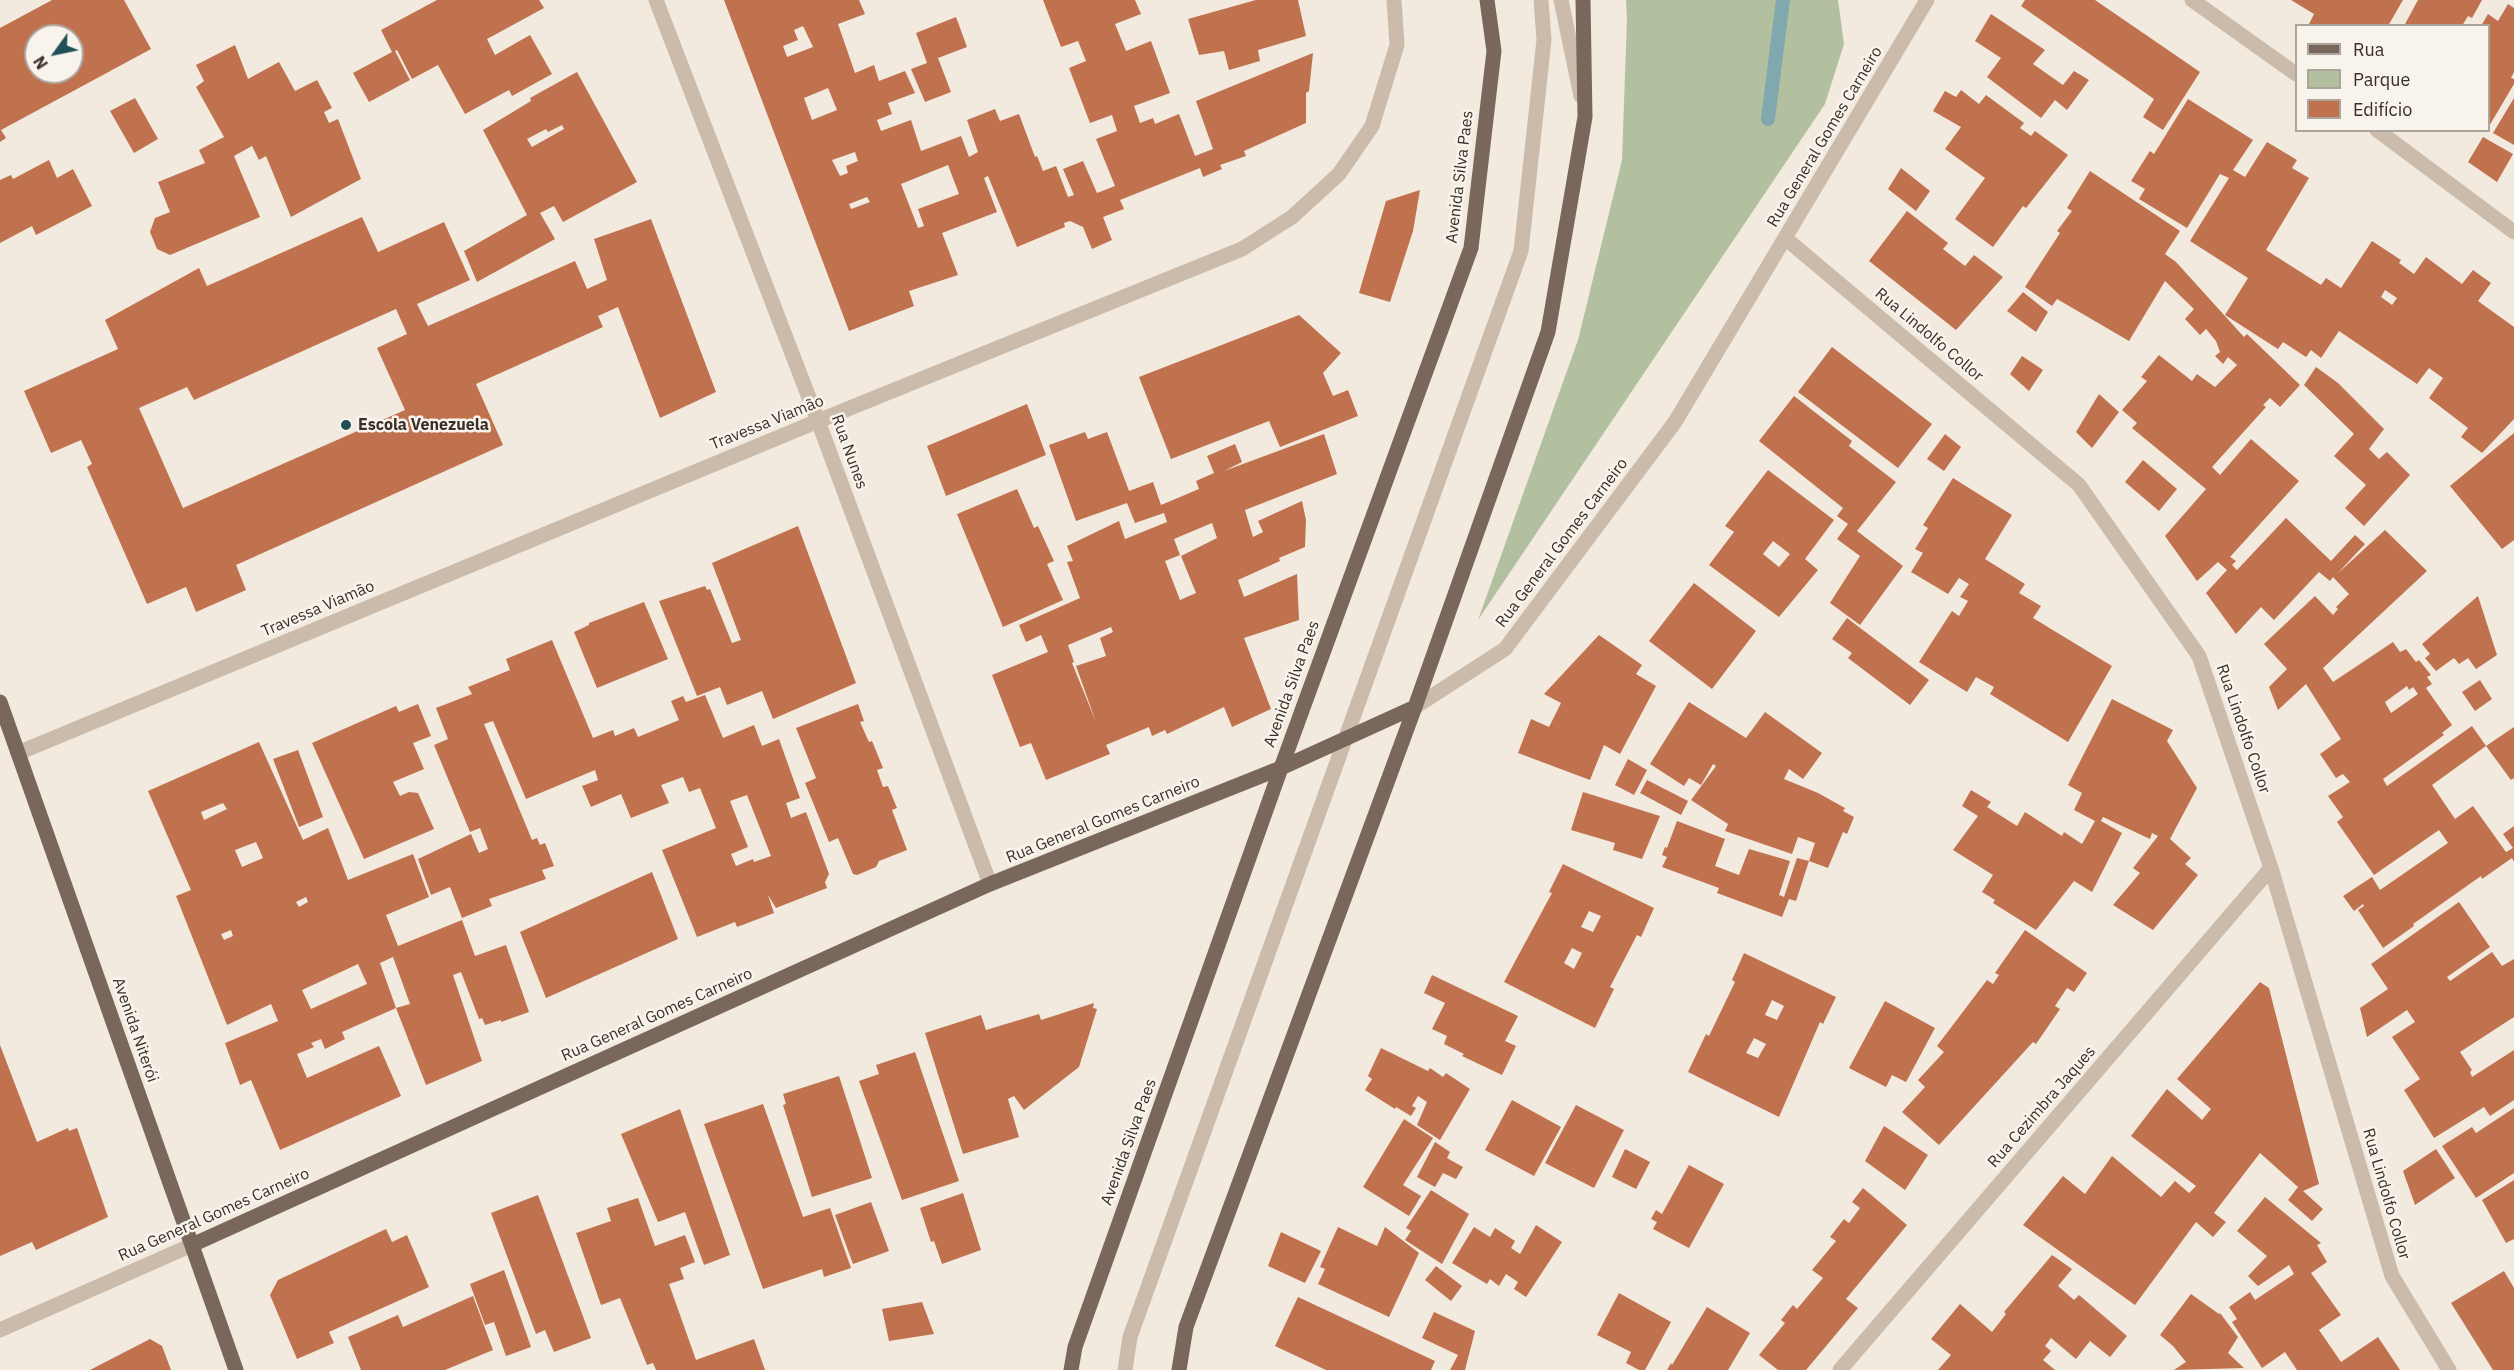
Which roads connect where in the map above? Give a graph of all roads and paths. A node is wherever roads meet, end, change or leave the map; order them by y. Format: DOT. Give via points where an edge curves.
graph roads {
  1 [pos="656,0"];
  2 [pos="1394,0"];
  3 [pos="1487,0"];
  4 [pos="1541,0"];
  5 [pos="1561,0"];
  6 [pos="1583,0"];
  7 [pos="1927,0"];
  8 [pos="2192,0"];
  9 [pos="2295,73"];
  10 [pos="1585,117"];
  11 [pos="2380,132"];
  12 [pos="2514,232"];
  13 [pos="1785,238"];
  14 [pos="818,421"];
  15 [pos="0,702"];
  16 [pos="1415,707"];
  17 [pos="1348,738"];
  18 [pos="18,753"];
  19 [pos="1281,768"];
  20 [pos="2271,868"];
  21 [pos="990,884"];
  22 [pos="192,1245"];
  23 [pos="0,1330"];
  24 [pos="236,1370"];
  25 [pos="1071,1370"];
  26 [pos="1125,1370"];
  27 [pos="1179,1370"];
  28 [pos="1840,1370"];
  29 [pos="2449,1370"];
  1 -- 14 [label="street, Rua Nunes"];
  2 -- 14 [label="street, Travessa Viamão" via="1397,45 1372,126 1339,174 1292,217 1242,249"];
  3 -- 19 [label="main road, Avenida Silva Paes" via="1494,51 1471,248"];
  4 -- 17 [label="street" via="1544,40 1521,251"];
  5 -- 10 [label="street"];
  6 -- 10 [label="main road"];
  7 -- 13 [label="street, Rua General Gomes Carneiro"];
  8 -- 9 [label="street"];
  10 -- 16 [label="main road" via="1548,332"];
  11 -- 12 [label="street"];
  13 -- 16 [label="street, Rua General Gomes Carneiro" via="1675,422 1505,649"];
  13 -- 20 [label="street, Rua Lindolfo Collor" via="2079,485 2199,656"];
  14 -- 18 [label="street, Travessa Viamão"];
  14 -- 21 [label="street, Rua Nunes"];
  15 -- 18 [label="main road, Avenida Niterói"];
  16 -- 17 [label="main road, Rua General Gomes Carneiro"];
  16 -- 27 [label="main road" via="1186,1326"];
  17 -- 19 [label="main road, Rua General Gomes Carneiro"];
  17 -- 26 [label="street" via="1130,1337"];
  18 -- 22 [label="main road, Avenida Niterói"];
  19 -- 21 [label="main road, Rua General Gomes Carneiro"];
  19 -- 25 [label="main road, Avenida Silva Paes" via="1075,1347"];
  20 -- 28 [label="street, Rua Cezimbra Jaques"];
  20 -- 29 [label="street, Rua Lindolfo Collor" via="2392,1276"];
  21 -- 22 [label="main road, Rua General Gomes Carneiro"];
  22 -- 23 [label="street, Rua General Gomes Carneiro"];
  22 -- 24 [label="main road, Avenida Niterói"];
}
